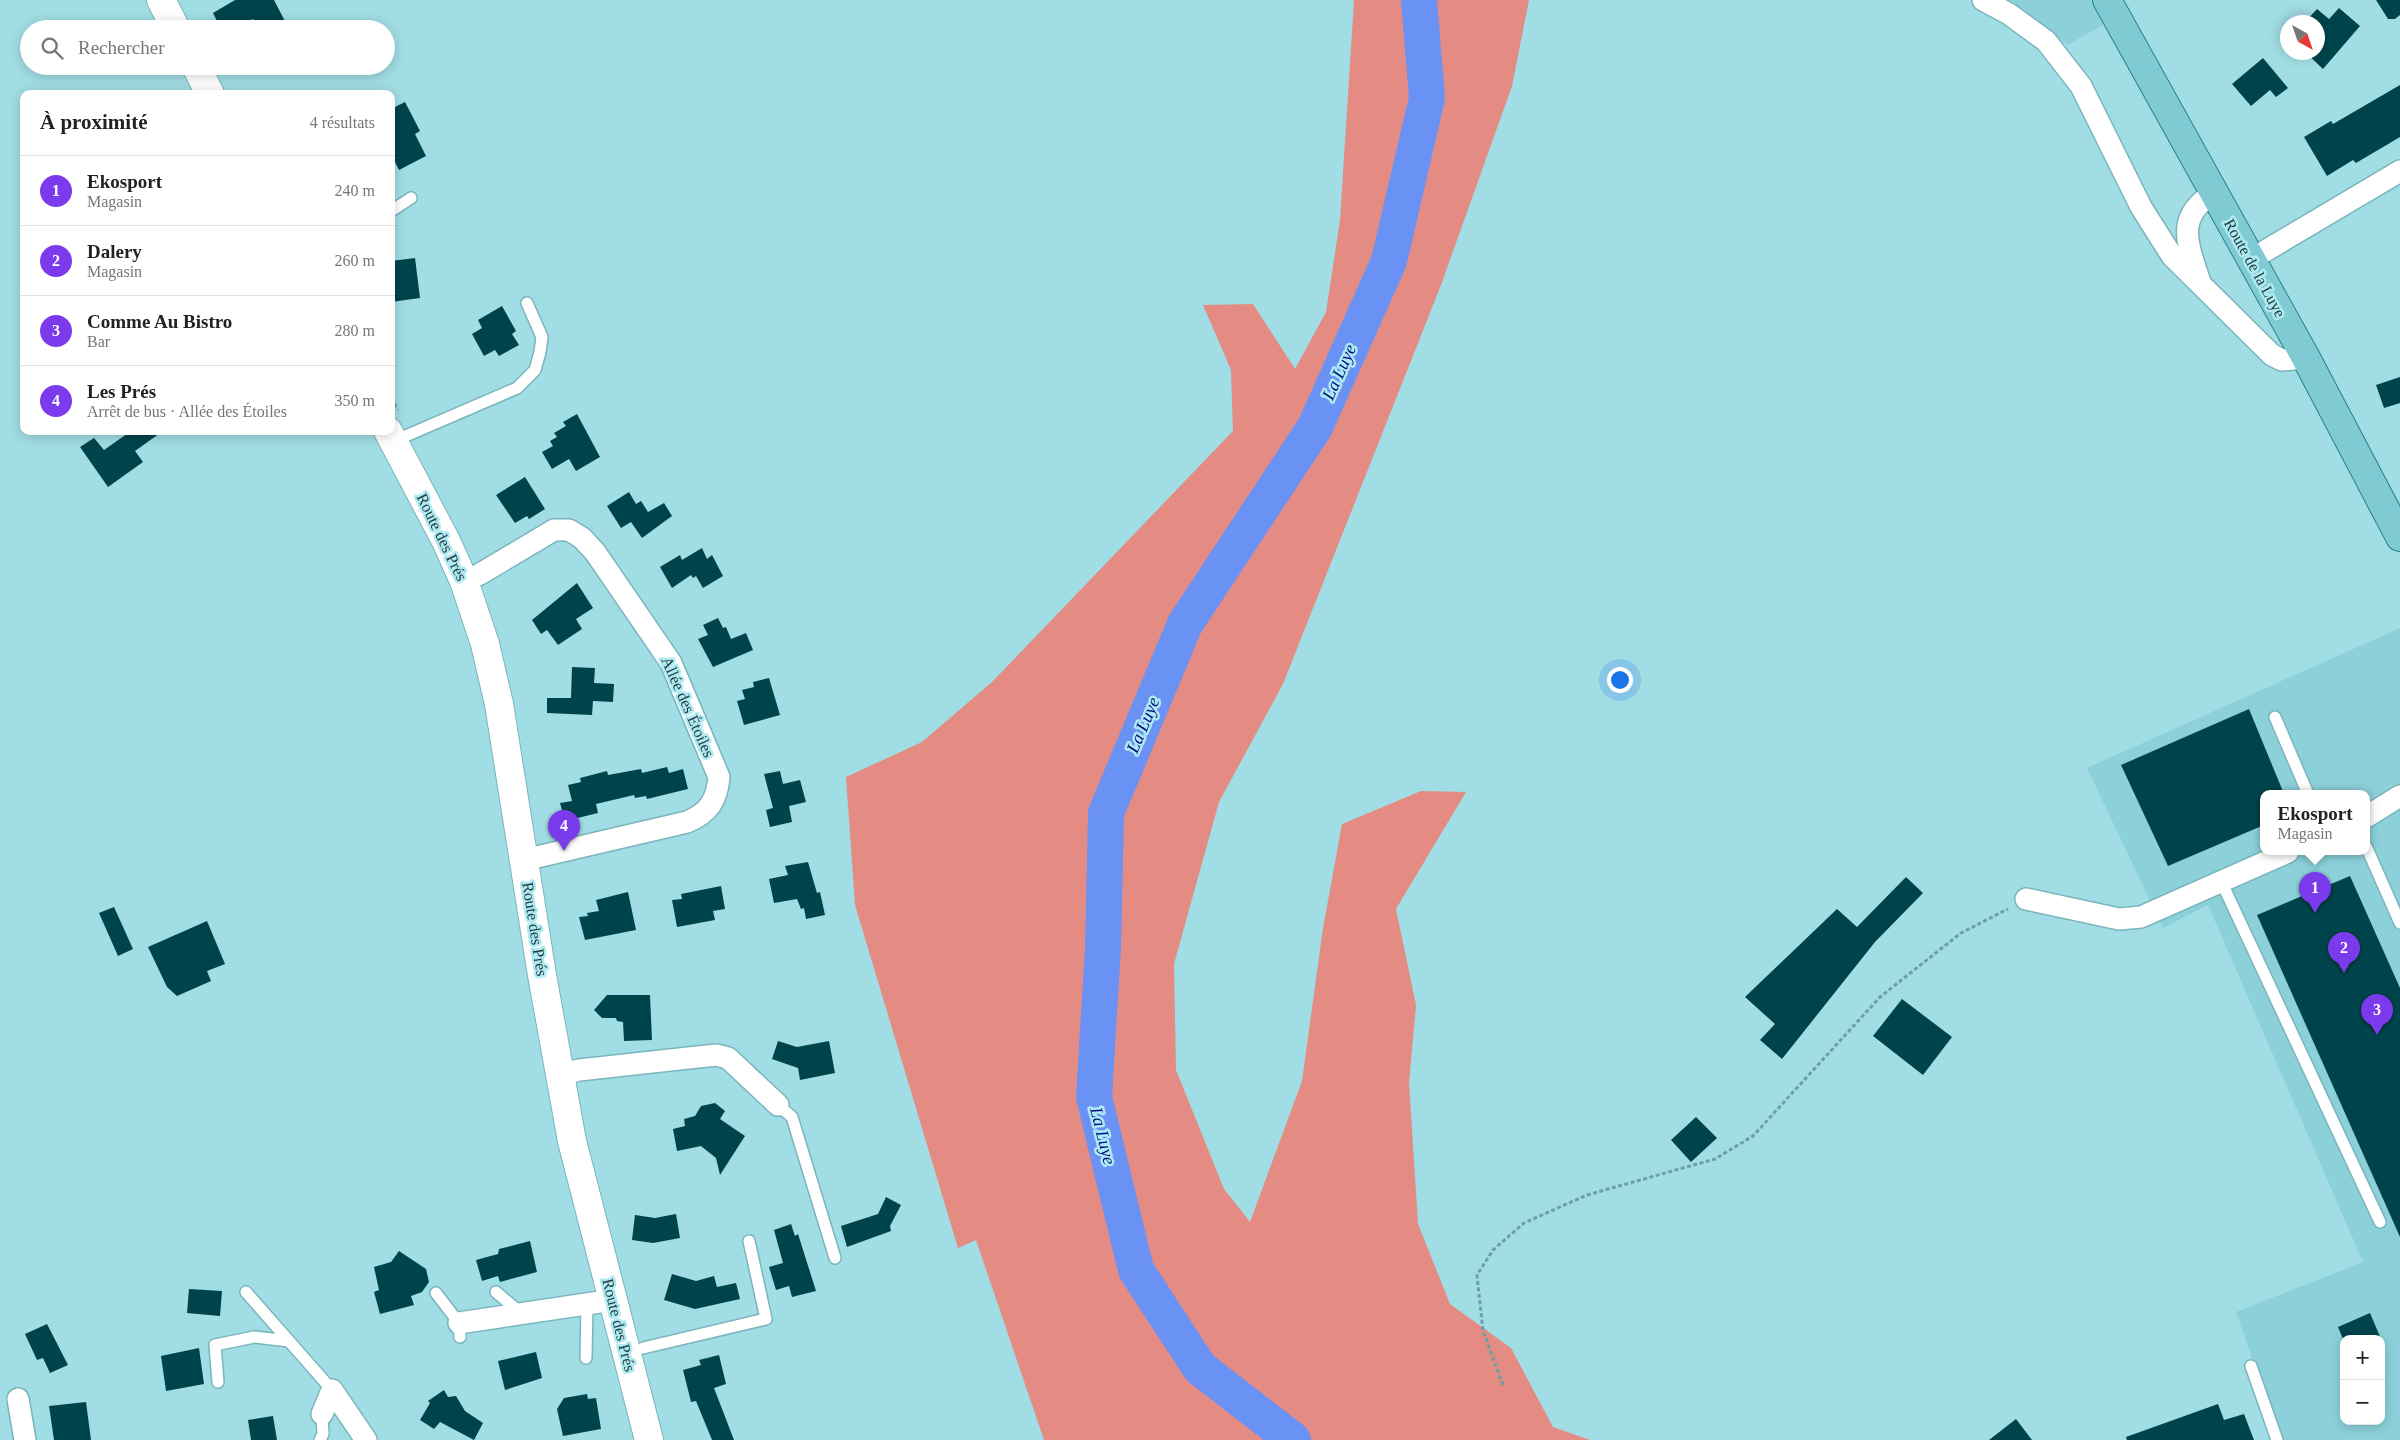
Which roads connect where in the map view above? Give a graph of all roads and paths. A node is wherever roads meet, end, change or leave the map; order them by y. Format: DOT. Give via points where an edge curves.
graph roads {
  1 [pos="161,0"];
  2 [pos="1983,0"];
  3 [pos="2107,0"];
  4 [pos="171,20"];
  5 [pos="200,75"];
  6 [pos="208,90"];
  7 [pos="2400,171"];
  8 [pos="2214,193"];
  9 [pos="411,198"];
  10 [pos="395,208"];
  11 [pos="2250,260"];
  12 [pos="2202,287"];
  13 [pos="527,303"];
  14 [pos="2306,358"];
  15 [pos="395,434"];
  16 [pos="391,436"];
  17 [pos="2400,537"];
  18 [pos="464,581"];
  19 [pos="2274,717"];
  20 [pos="2306,790"];
  21 [pos="2400,796"];
  22 [pos="2370,815"];
  23 [pos="2281,855"];
  24 [pos="2370,855"];
  25 [pos="524,860"];
  26 [pos="2221,881"];
  27 [pos="2026,900"];
  28 [pos="2400,923"];
  29 [pos="560,1075"];
  30 [pos="778,1105"];
  31 [pos="2380,1222"];
  32 [pos="750,1241"];
  33 [pos="835,1258"];
  34 [pos="246,1292"];
  35 [pos="496,1292"];
  36 [pos="436,1293"];
  37 [pos="600,1302"];
  38 [pos="522,1314"];
  39 [pos="460,1330"];
  40 [pos="289,1341"];
  41 [pos="643,1348"];
  42 [pos="586,1358"];
  43 [pos="2251,1366"];
  44 [pos="218,1382"];
  45 [pos="1503,1385"];
  46 [pos="332,1390"];
  47 [pos="18,1399"];
  48 [pos="322,1414"];
  49 [pos="25,1440"];
  50 [pos="320,1440"];
  51 [pos="366,1440"];
  52 [pos="649,1440"];
  53 [pos="2277,1440"];
  1 -- 4 [label="street"];
  2 -- 12 [label="street" via="2046,41 2081,86 2141,207 2172,256"];
  3 -- 8 [label="main road, Route de la Luye"];
  5 -- 6 [label="street"];
  7 -- 11 [label="street"];
  8 -- 11 [label="main road, Route de la Luye"];
  8 -- 12 [label="street" via="2195,207 2186,229"];
  9 -- 10 [label="lane"];
  11 -- 14 [label="main road, Route de la Luye"];
  12 -- 14 [label="street" via="2272,355 2282,360"];
  13 -- 15 [label="lane" via="542,337 535,370 517,388"];
  14 -- 17 [label="main road, Route de la Luye"];
  16 -- 18 [label="street, Route des Prés"];
  18 -- 25 [label="street, Route des Prés" via="485,644 498,704"];
  18 -- 25 [label="street, Allée des Étoiles" via="554,530 569,530 582,538 596,552 671,663 719,777 711,806 687,822"];
  19 -- 20 [label="lane"];
  21 -- 22 [label="street"];
  23 -- 26 [label="street"];
  24 -- 28 [label="lane"];
  25 -- 29 [label="street, Route des Prés"];
  26 -- 27 [label="street" via="2141,917 2119,919"];
  26 -- 31 [label="lane"];
  27 -- 45 [label="path" via="1961,933 1880,997 1753,1136 1715,1159 1587,1194 1524,1223 1493,1250 1478,1275 1483,1331"];
  29 -- 30 [label="street" via="579,1070 716,1055 728,1058"];
  29 -- 37 [label="street, Route des Prés"];
  30 -- 33 [label="lane" via="792,1117"];
  32 -- 41 [label="lane" via="766,1319"];
  34 -- 40 [label="lane"];
  35 -- 38 [label="lane"];
  36 -- 39 [label="lane"];
  37 -- 38 [label="street"];
  37 -- 42 [label="lane"];
  37 -- 52 [label="street, Route des Prés"];
  38 -- 39 [label="street"];
  40 -- 44 [label="lane" via="254,1337 215,1345"];
  40 -- 46 [label="lane"];
  43 -- 53 [label="lane"];
  46 -- 48 [label="street"];
  46 -- 51 [label="street"];
  47 -- 49 [label="street"];
  48 -- 50 [label="lane" via="323,1434"];
}
